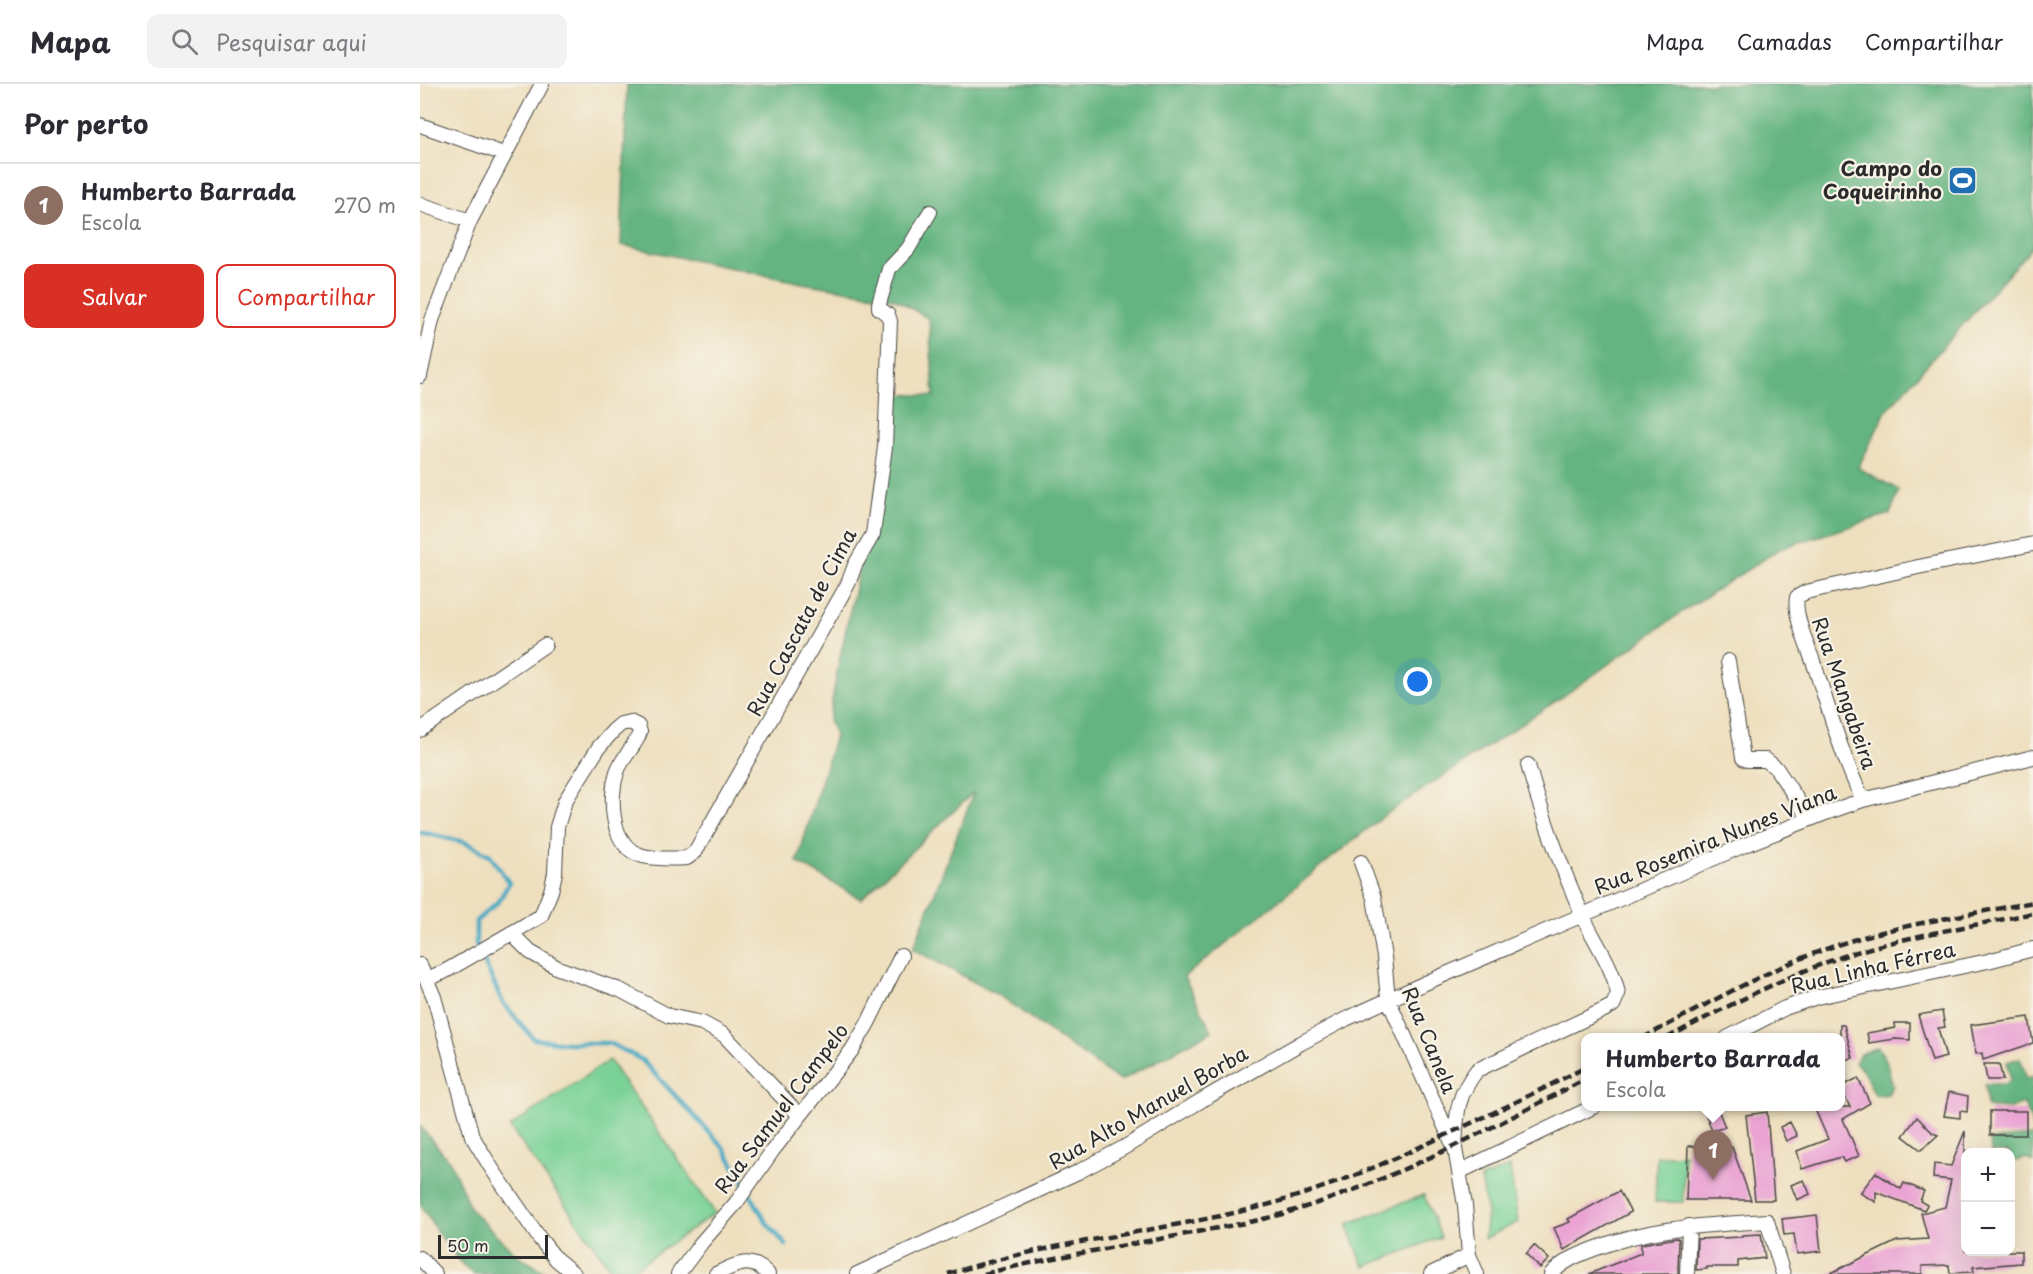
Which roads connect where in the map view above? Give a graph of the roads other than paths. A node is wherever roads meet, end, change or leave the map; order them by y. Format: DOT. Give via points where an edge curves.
graph roads {
  1 [pos="542,84"];
  2 [pos="420,125"];
  3 [pos="504,154"];
  4 [pos="420,204"];
  5 [pos="930,212"];
  6 [pos="470,220"];
  7 [pos="420,376"];
  8 [pos="2033,544"];
  9 [pos="545,645"];
  10 [pos="1728,661"];
  11 [pos="420,730"];
  12 [pos="2032,761"];
  13 [pos="1527,765"];
  14 [pos="1863,800"];
  15 [pos="1810,819"];
  16 [pos="1361,862"];
  17 [pos="1582,914"];
  18 [pos="511,933"];
  19 [pos="2033,949"];
  20 [pos="901,956"];
  21 [pos="420,965"];
  22 [pos="426,979"];
  23 [pos="1423,984"];
  24 [pos="1388,999"];
  25 [pos="1737,1033"];
  26 [pos="1587,1111"];
  27 [pos="800,1116"];
  28 [pos="1455,1149"];
  29 [pos="1461,1171"];
  30 [pos="1689,1226"];
  31 [pos="1469,1255"];
  32 [pos="420,1258"];
  33 [pos="1688,1273"];
  34 [pos="435,1274"];
  35 [pos="574,1274"];
  36 [pos="678,1274"];
  37 [pos="716,1274"];
  38 [pos="768,1274"];
  39 [pos="857,1274"];
  40 [pos="1431,1274"];
  41 [pos="1477,1274"];
  42 [pos="1551,1274"];
  43 [pos="1783,1274"];
  1 -- 3 [label="street"];
  2 -- 3 [label="street"];
  3 -- 6 [label="street"];
  4 -- 6 [label="street"];
  5 -- 18 [label="street, Rua Cascata de Cima" via="908,249 889,269 879,304 879,309 888,315 891,334 885,447 873,534 695,852 687,858 640,856 621,839 613,807 615,782 640,732 630,722 621,724 599,747 565,801 557,827 555,873 541,916"];
  6 -- 7 [label="street" via="432,320"];
  8 -- 14 [label="street, Rua Mangabeira" via="1797,597 1799,618 1832,722"];
  9 -- 11 [label="street"];
  10 -- 15 [label="street" via="1743,758 1771,763"];
  12 -- 14 [label="street, Rua Rosemira Nunes Viana"];
  13 -- 17 [label="street"];
  14 -- 15 [label="street, Rua Rosemira Nunes Viana"];
  15 -- 17 [label="street, Rua Rosemira Nunes Viana"];
  16 -- 24 [label="street, Rua Canela" via="1374,898"];
  17 -- 23 [label="street, Rua Rosemira Nunes Viana"];
  17 -- 28 [label="street" via="1614,979 1617,999 1604,1010 1477,1070 1464,1088 1457,1109"];
  18 -- 22 [label="street"];
  18 -- 27 [label="street" via="530,952 558,968 724,1035"];
  19 -- 25 [label="street, Rua Linha Férrea" via="1817,997 1785,1008"];
  20 -- 27 [label="street, Rua Samuel Campelo" via="852,1050"];
  21 -- 22 [label="street"];
  22 -- 35 [label="street" via="472,1136 540,1239"];
  23 -- 24 [label="street, Rua Alto Manuel Borba"];
  24 -- 28 [label="street, Rua Canela"];
  24 -- 39 [label="street, Rua Alto Manuel Borba" via="1301,1043 1078,1172"];
  26 -- 29 [label="street"];
  27 -- 36 [label="street, Rua Samuel Campelo"];
  28 -- 29 [label="street"];
  29 -- 31 [label="street"];
  30 -- 33 [label="street"];
  30 -- 42 [label="street" via="1613,1242 1574,1257"];
  30 -- 43 [label="street" via="1767,1221"];
  31 -- 40 [label="street"];
  31 -- 41 [label="street"];
  32 -- 34 [label="street"];
  37 -- 38 [label="street" via="743,1263 760,1266"];
}
